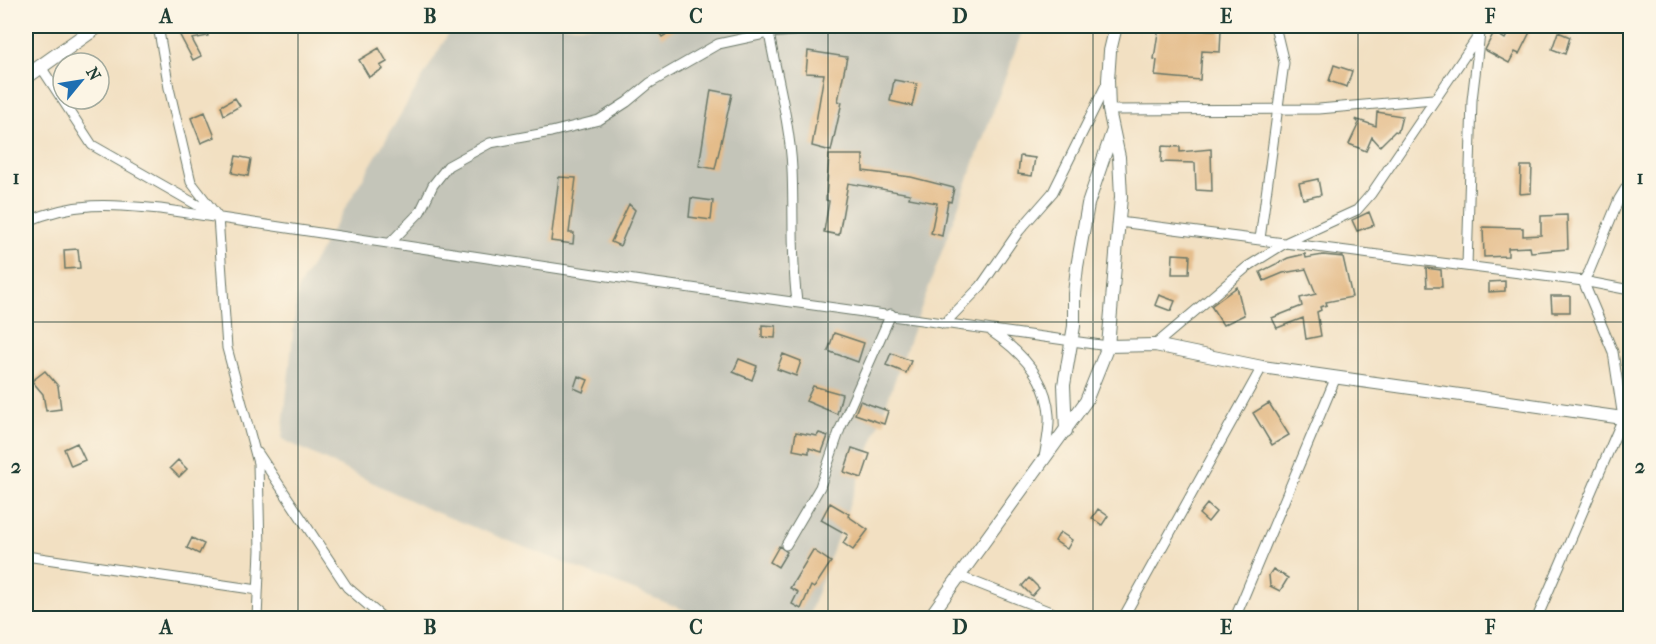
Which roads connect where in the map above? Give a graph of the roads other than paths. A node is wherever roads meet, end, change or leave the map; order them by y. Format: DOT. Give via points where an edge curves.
graph roads {
  1 [pos="98,26"];
  2 [pos="158,26"];
  3 [pos="852,26"];
  4 [pos="1076,26"];
  5 [pos="1275,26"];
  6 [pos="1116,27"];
  7 [pos="1481,28"];
  8 [pos="84,30"];
  9 [pos="769,33"];
  10 [pos="41,67"];
  11 [pos="26,77"];
  12 [pos="1108,80"];
  13 [pos="1433,99"];
  14 [pos="1278,109"];
  15 [pos="1109,110"];
  16 [pos="1113,129"];
  17 [pos="1630,181"];
  18 [pos="218,217"];
  19 [pos="26,222"];
  20 [pos="1119,222"];
  21 [pos="1260,239"];
  22 [pos="391,242"];
  23 [pos="1287,242"];
  24 [pos="1467,266"];
  25 [pos="1583,280"];
  26 [pos="1630,290"];
  27 [pos="797,302"];
  28 [pos="891,314"];
  29 [pos="944,324"];
  30 [pos="990,330"];
  31 [pos="1071,341"];
  32 [pos="1155,345"];
  33 [pos="1108,346"];
  34 [pos="1262,367"];
  35 [pos="1336,376"];
  36 [pos="1627,419"];
  37 [pos="1066,431"];
  38 [pos="253,446"];
  39 [pos="1043,464"];
  40 [pos="786,545"];
  41 [pos="26,556"];
  42 [pos="959,576"];
  43 [pos="258,590"];
  44 [pos="256,618"];
  45 [pos="383,618"];
  46 [pos="929,618"];
  47 [pos="1066,618"];
  48 [pos="1123,618"];
  49 [pos="1235,618"];
  50 [pos="1537,618"];
  1 -- 8 [label="main road"];
  2 -- 18 [label="street" via="191,182"];
  3 -- 9 [label="street"];
  4 -- 6 [label="street"];
  5 -- 14 [label="street" via="1284,63"];
  6 -- 12 [label="street"];
  7 -- 13 [label="street"];
  7 -- 24 [label="street" via="1472,100"];
  8 -- 10 [label="main road"];
  9 -- 22 [label="street" via="718,45 650,83 599,120 490,143 448,166 420,212"];
  9 -- 27 [label="street" via="788,129 792,168 791,263"];
  10 -- 11 [label="main road"];
  10 -- 18 [label="street" via="92,145"];
  12 -- 15 [label="street"];
  12 -- 29 [label="street" via="1053,192 1019,231 981,286"];
  13 -- 14 [label="street"];
  13 -- 23 [label="street" via="1357,210"];
  14 -- 15 [label="street"];
  14 -- 21 [label="street"];
  15 -- 16 [label="street"];
  16 -- 20 [label="street" via="1119,157"];
  16 -- 31 [label="street" via="1088,204"];
  17 -- 25 [label="street"];
  18 -- 19 [label="street" via="97,204 62,208"];
  18 -- 22 [label="street"];
  18 -- 38 [label="street" via="227,348"];
  20 -- 21 [label="street"];
  20 -- 33 [label="street"];
  21 -- 23 [label="street"];
  22 -- 27 [label="street"];
  23 -- 24 [label="street"];
  23 -- 32 [label="street" via="1247,267"];
  24 -- 25 [label="street"];
  25 -- 26 [label="street"];
  25 -- 36 [label="street" via="1613,352"];
  27 -- 28 [label="street"];
  28 -- 29 [label="street"];
  28 -- 40 [label="street" via="840,429 820,488"];
  29 -- 30 [label="street"];
  30 -- 31 [label="street"];
  30 -- 39 [label="street" via="1031,367 1042,388 1049,415"];
  31 -- 33 [label="street"];
  31 -- 37 [label="street" via="1064,385"];
  32 -- 33 [label="street"];
  32 -- 34 [label="street"];
  33 -- 37 [label="street" via="1086,401"];
  34 -- 35 [label="street"];
  34 -- 48 [label="street"];
  35 -- 36 [label="street"];
  35 -- 49 [label="street"];
  36 -- 50 [label="street"];
  37 -- 39 [label="street"];
  38 -- 43 [label="street" via="258,463"];
  38 -- 45 [label="street" via="347,587"];
  39 -- 42 [label="street"];
  41 -- 43 [label="street"];
  42 -- 46 [label="street"];
  42 -- 47 [label="street"];
  43 -- 44 [label="street"];
}
